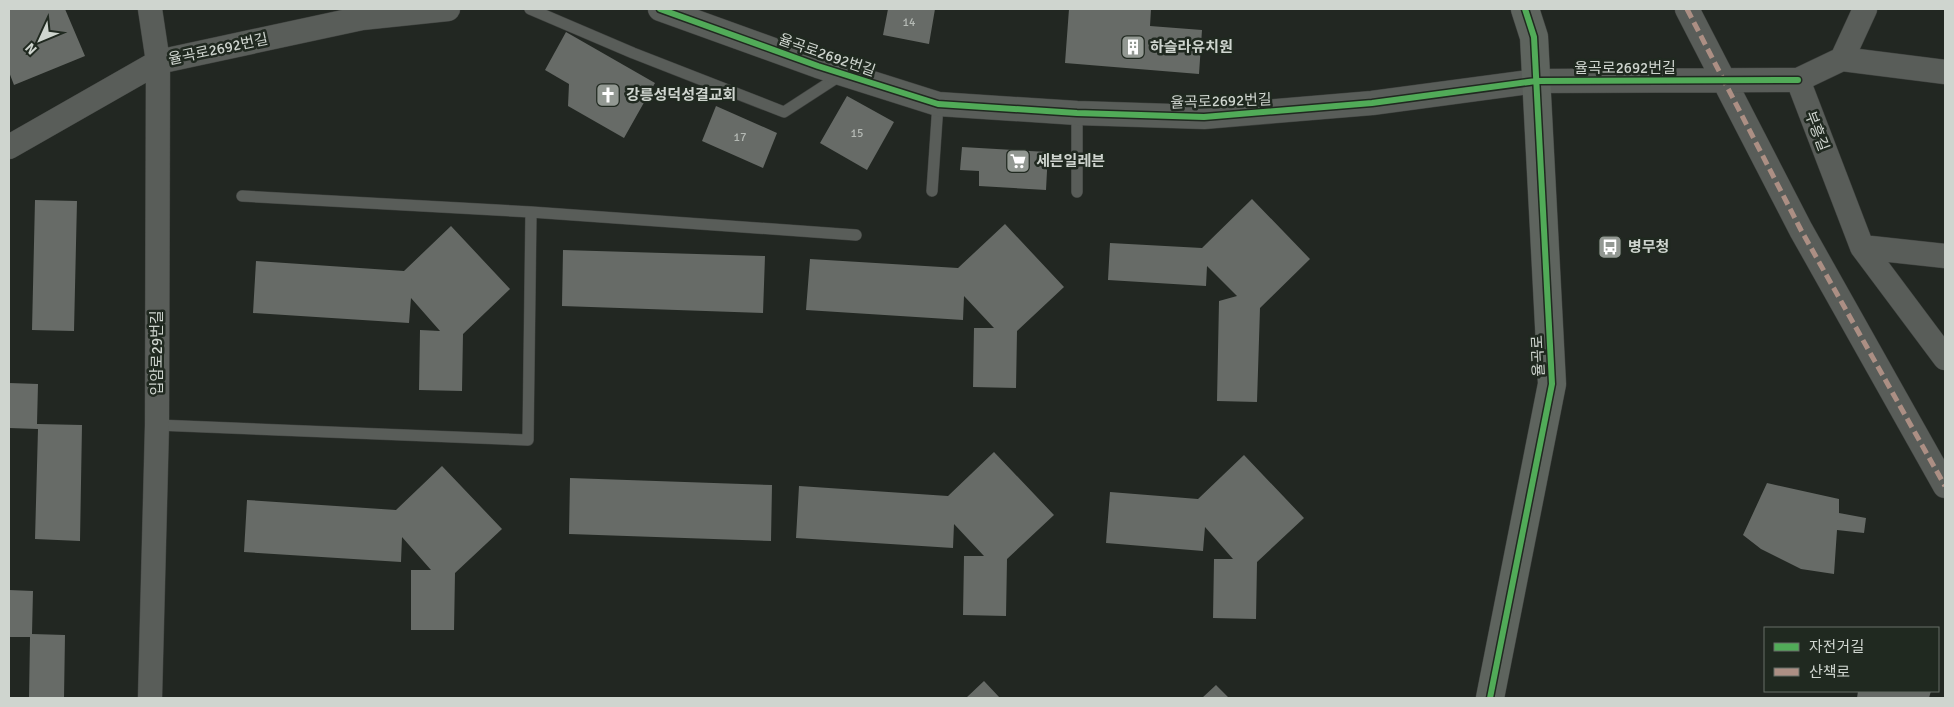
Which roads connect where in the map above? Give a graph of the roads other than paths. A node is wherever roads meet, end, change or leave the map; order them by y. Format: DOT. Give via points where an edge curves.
graph roads {
  1 [pos="150,9"];
  2 [pos="448,9"];
  3 [pos="530,9"];
  4 [pos="660,9"];
  5 [pos="1525,9"];
  6 [pos="1687,9"];
  7 [pos="1865,9"];
  8 [pos="1842,59"];
  9 [pos="158,62"];
  10 [pos="1945,72"];
  11 [pos="842,74"];
  12 [pos="1725,80"];
  13 [pos="1798,80"];
  14 [pos="1536,81"];
  15 [pos="938,104"];
  16 [pos="1078,113"];
  17 [pos="9,148"];
  18 [pos="932,191"];
  19 [pos="1077,192"];
  20 [pos="242,196"];
  21 [pos="531,212"];
  22 [pos="856,235"];
  23 [pos="1862,246"];
  24 [pos="1945,256"];
  25 [pos="1945,358"];
  26 [pos="157,424"];
  27 [pos="1945,486"];
  28 [pos="150,698"];
  29 [pos="1490,698"];
  1 -- 9 [label="street, 입암로29번길"];
  2 -- 9 [label="street, 율곡로2692번길" via="362,18"];
  3 -- 11 [label="lane" via="784,112"];
  4 -- 11 [label="street, 율곡로2692번길"];
  5 -- 14 [label="street, 율곡로" via="1534,37"];
  6 -- 12 [label="street"];
  7 -- 8 [label="street"];
  8 -- 10 [label="street"];
  8 -- 13 [label="street"];
  9 -- 17 [label="street, 율곡로2692번길"];
  9 -- 26 [label="street, 입암로29번길"];
  11 -- 15 [label="street, 율곡로2692번길"];
  12 -- 13 [label="street, 율곡로2692번길"];
  12 -- 14 [label="street, 율곡로2692번길"];
  12 -- 27 [label="street" via="1801,230"];
  13 -- 23 [label="street, 부흥길"];
  14 -- 16 [label="street, 율곡로2692번길" via="1372,103 1204,117"];
  14 -- 29 [label="street, 율곡로" via="1552,384"];
  15 -- 16 [label="street, 율곡로2692번길"];
  15 -- 18 [label="lane"];
  16 -- 19 [label="lane"];
  20 -- 21 [label="lane"];
  21 -- 22 [label="lane"];
  21 -- 26 [label="lane" via="528,440"];
  23 -- 24 [label="street"];
  23 -- 25 [label="street, 부흥길"];
  26 -- 28 [label="street, 입암로29번길"];
}
